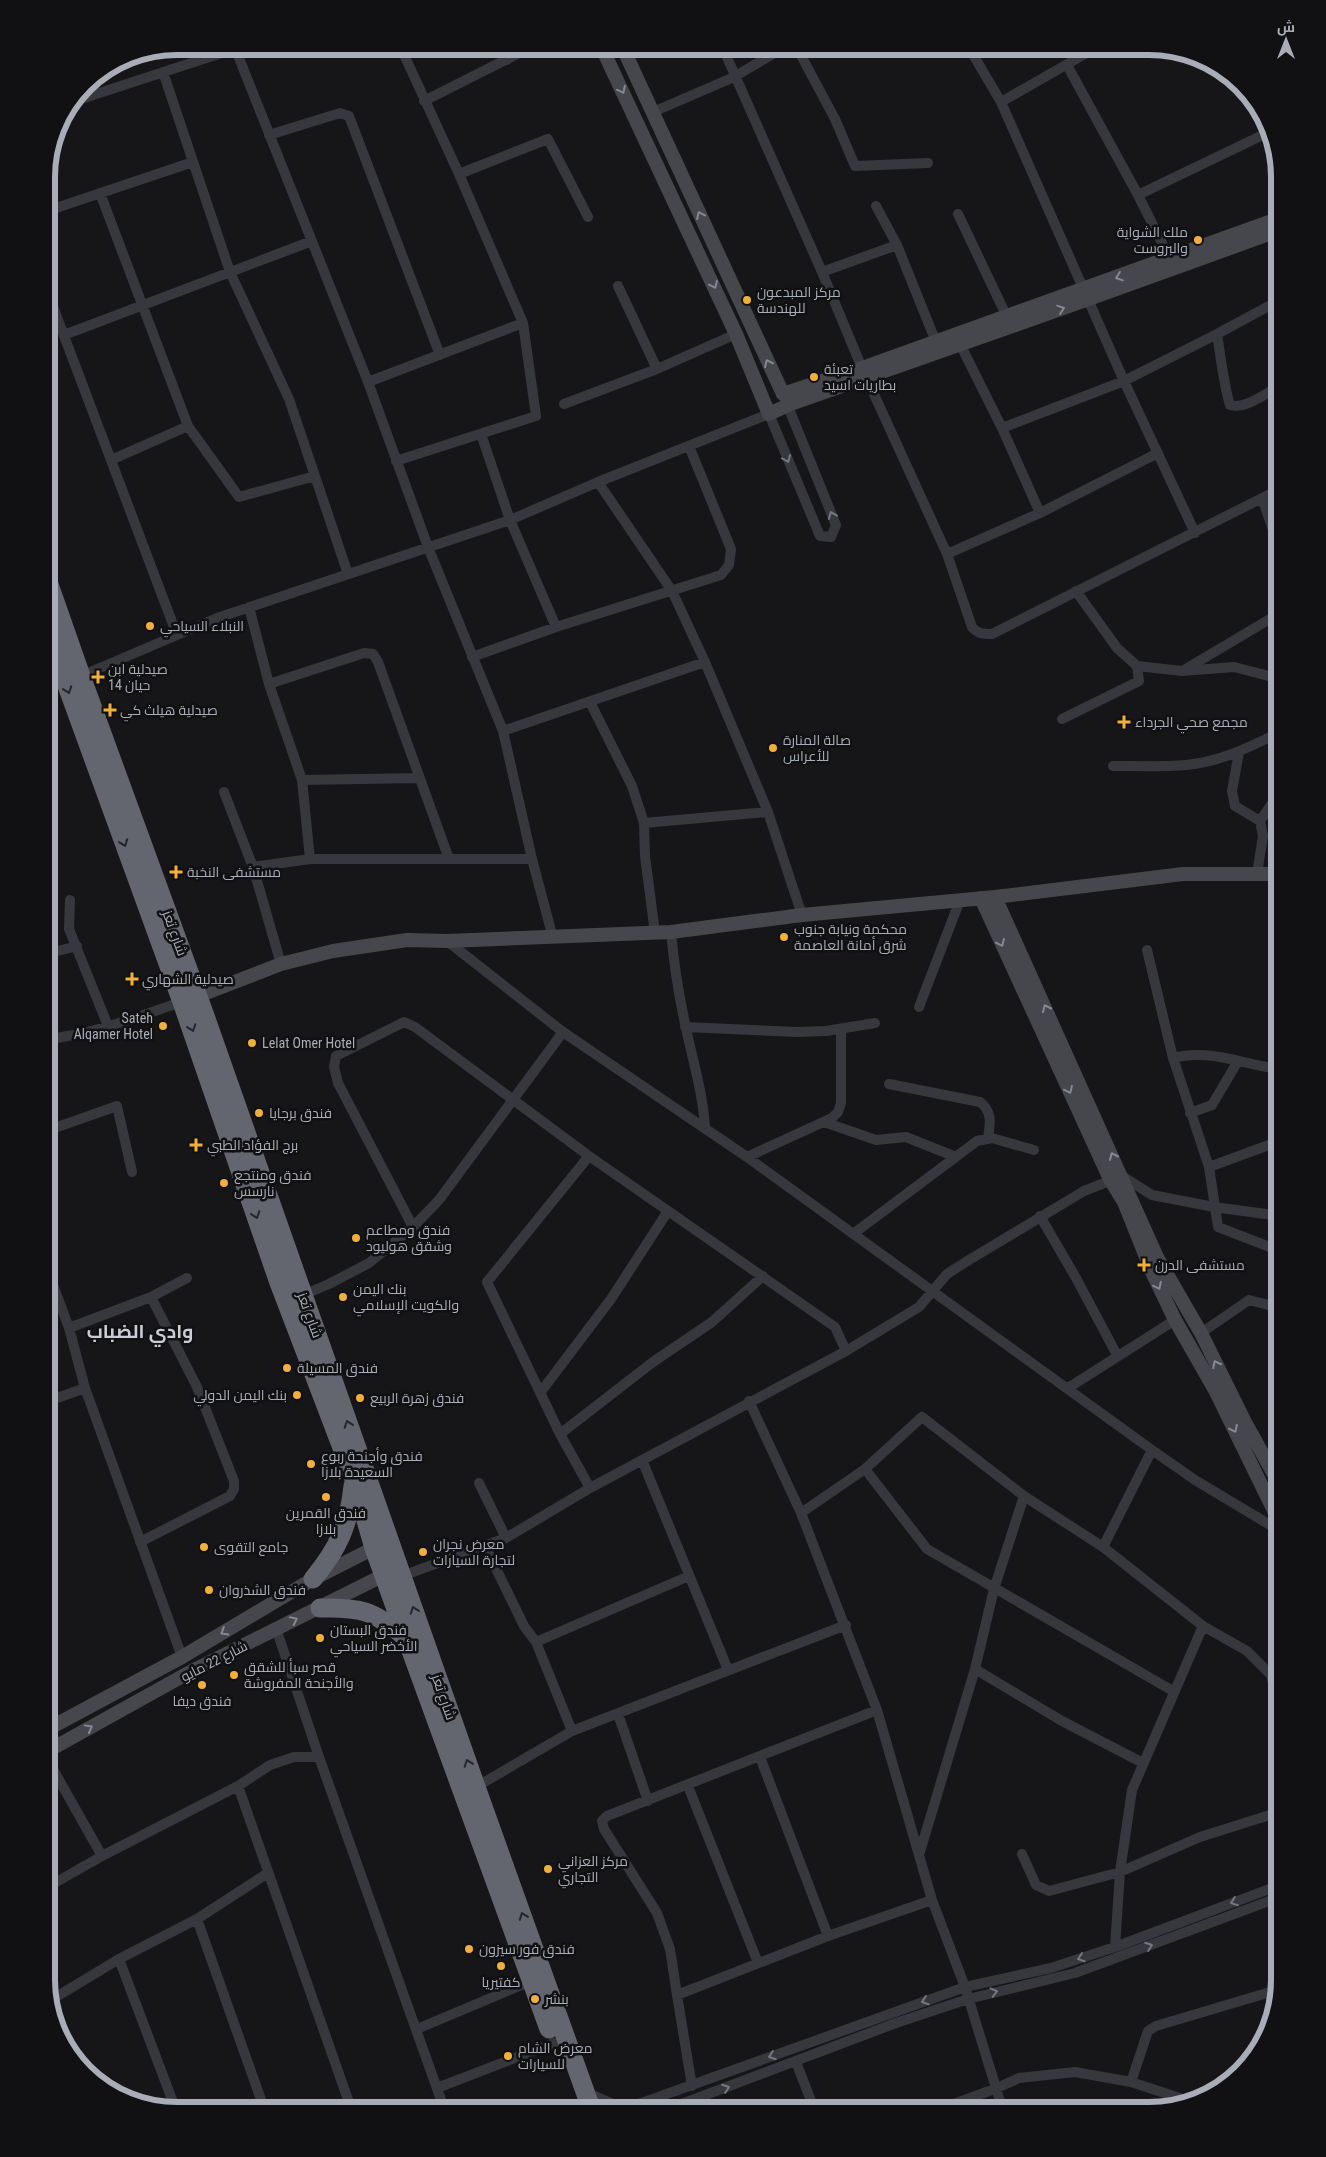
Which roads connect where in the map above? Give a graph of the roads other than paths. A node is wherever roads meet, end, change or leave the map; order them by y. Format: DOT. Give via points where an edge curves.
graph roads {
  1 [pos="214,55"];
  2 [pos="241,55"];
  3 [pos="404,55"];
  4 [pos="505,55"];
  5 [pos="516,55"];
  6 [pos="605,55"];
  7 [pos="626,55"];
  8 [pos="725,55"];
  9 [pos="771,55"];
  10 [pos="801,55"];
  11 [pos="973,55"];
  12 [pos="1082,55"];
  13 [pos="507,60"];
  14 [pos="1067,65"];
  15 [pos="163,72"];
  16 [pos="734,77"];
  17 [pos="84,98"];
  18 [pos="424,101"];
  19 [pos="1001,102"];
  20 [pos="653,112"];
  21 [pos="269,135"];
  22 [pos="1264,135"];
  23 [pos="193,162"];
  24 [pos="928,162"];
  25 [pos="459,174"];
  26 [pos="100,193"];
  27 [pos="1138,195"];
  28 [pos="876,206"];
  29 [pos="55,208"];
  30 [pos="958,214"];
  31 [pos="588,217"];
  32 [pos="1271,229"];
  33 [pos="1271,229"];
  34 [pos="312,241"];
  35 [pos="897,245"];
  36 [pos="1170,259"];
  37 [pos="230,272"];
  38 [pos="822,272"];
  39 [pos="618,286"];
  40 [pos="1087,294"];
  41 [pos="1271,305"];
  42 [pos="143,306"];
  43 [pos="55,312"];
  44 [pos="1007,317"];
  45 [pos="523,323"];
  46 [pos="736,334"];
  47 [pos="1217,334"];
  48 [pos="64,335"];
  49 [pos="957,339"];
  50 [pos="936,342"];
  51 [pos="440,355"];
  52 [pos="657,369"];
  53 [pos="864,372"];
  54 [pos="1124,381"];
  55 [pos="368,382"];
  56 [pos="1271,391"];
  57 [pos="785,399"];
  58 [pos="564,404"];
  59 [pos="766,408"];
  60 [pos="188,426"];
  61 [pos="1002,428"];
  62 [pos="481,434"];
  63 [pos="689,446"];
  64 [pos="1158,454"];
  65 [pos="111,460"];
  66 [pos="396,461"];
  67 [pos="315,476"];
  68 [pos="598,482"];
  69 [pos="1271,494"];
  70 [pos="1262,498"];
  71 [pos="1040,513"];
  72 [pos="510,520"];
  73 [pos="1271,524"];
  74 [pos="1195,533"];
  75 [pos="428,547"];
  76 [pos="947,554"];
  77 [pos="348,574"];
  78 [pos="672,591"];
  79 [pos="1076,591"];
  80 [pos="55,602"];
  81 [pos="249,607"];
  82 [pos="1271,618"];
  83 [pos="556,627"];
  84 [pos="177,635"];
  85 [pos="55,651"];
  86 [pos="472,657"];
  87 [pos="705,662"];
  88 [pos="1137,666"];
  89 [pos="1182,672"];
  90 [pos="81,676"];
  91 [pos="1271,677"];
  92 [pos="269,684"];
  93 [pos="590,702"];
  94 [pos="1062,719"];
  95 [pos="503,731"];
  96 [pos="1271,736"];
  97 [pos="1238,752"];
  98 [pos="1113,766"];
  99 [pos="420,778"];
  100 [pos="302,780"];
  101 [pos="224,792"];
  102 [pos="1271,805"];
  103 [pos="768,812"];
  104 [pos="1260,821"];
  105 [pos="644,823"];
  106 [pos="310,859"];
  107 [pos="450,859"];
  108 [pos="532,859"];
  109 [pos="253,867"];
  110 [pos="1257,874"];
  111 [pos="1271,874"];
  112 [pos="995,897"];
  113 [pos="981,898"];
  114 [pos="70,900"];
  115 [pos="960,900"];
  116 [pos="802,915"];
  117 [pos="671,932"];
  118 [pos="655,933"];
  119 [pos="553,938"];
  120 [pos="447,941"];
  121 [pos="77,946"];
  122 [pos="1147,950"];
  123 [pos="55,952"];
  124 [pos="281,964"];
  125 [pos="190,999"];
  126 [pos="919,1007"];
  127 [pos="875,1022"];
  128 [pos="108,1026"];
  129 [pos="685,1026"];
  130 [pos="841,1030"];
  131 [pos="563,1032"];
  132 [pos="55,1038"];
  133 [pos="1173,1058"];
  134 [pos="1238,1061"];
  135 [pos="1271,1067"];
  136 [pos="889,1084"];
  137 [pos="513,1100"];
  138 [pos="1190,1112"];
  139 [pos="824,1122"];
  140 [pos="55,1128"];
  141 [pos="704,1128"];
  142 [pos="988,1138"];
  143 [pos="1271,1144"];
  144 [pos="1034,1150"];
  145 [pos="589,1156"];
  146 [pos="747,1157"];
  147 [pos="956,1157"];
  148 [pos="1209,1167"];
  149 [pos="132,1172"];
  150 [pos="1116,1178"];
  151 [pos="1214,1207"];
  152 [pos="668,1211"];
  153 [pos="1271,1215"];
  154 [pos="1040,1216"];
  155 [pos="413,1227"];
  156 [pos="853,1234"];
  157 [pos="1271,1248"];
  158 [pos="763,1276"];
  159 [pos="286,1277"];
  160 [pos="187,1278"];
  161 [pos="55,1290"];
  162 [pos="933,1291"];
  163 [pos="303,1294"];
  164 [pos="152,1298"];
  165 [pos="1271,1306"];
  166 [pos="1175,1320"];
  167 [pos="69,1328"];
  168 [pos="1201,1333"];
  169 [pos="846,1351"];
  170 [pos="1118,1356"];
  171 [pos="85,1388"];
  172 [pos="1068,1388"];
  173 [pos="540,1393"];
  174 [pos="55,1399"];
  175 [pos="749,1401"];
  176 [pos="560,1434"];
  177 [pos="1152,1450"];
  178 [pos="642,1460"];
  179 [pos="865,1469"];
  180 [pos="1271,1469"];
  181 [pos="354,1480"];
  182 [pos="479,1483"];
  183 [pos="590,1488"];
  184 [pos="1024,1496"];
  185 [pos="1271,1504"];
  186 [pos="800,1512"];
  187 [pos="1271,1526"];
  188 [pos="506,1538"];
  189 [pos="140,1542"];
  190 [pos="485,1546"];
  191 [pos="1103,1547"];
  192 [pos="374,1548"];
  193 [pos="393,1576"];
  194 [pos="689,1576"];
  195 [pos="313,1578"];
  196 [pos="994,1589"];
  197 [pos="320,1608"];
  198 [pos="846,1625"];
  199 [pos="1203,1626"];
  200 [pos="276,1628"];
  201 [pos="406,1637"];
  202 [pos="536,1642"];
  203 [pos="182,1657"];
  204 [pos="975,1669"];
  205 [pos="728,1670"];
  206 [pos="190,1672"];
  207 [pos="1271,1676"];
  208 [pos="1173,1691"];
  209 [pos="877,1710"];
  210 [pos="618,1714"];
  211 [pos="55,1725"];
  212 [pos="572,1731"];
  213 [pos="55,1746"];
  214 [pos="319,1757"];
  215 [pos="760,1757"];
  216 [pos="1142,1763"];
  217 [pos="55,1774"];
  218 [pos="238,1786"];
  219 [pos="688,1786"];
  220 [pos="476,1787"];
  221 [pos="648,1801"];
  222 [pos="1271,1814"];
  223 [pos="1022,1854"];
  224 [pos="919,1855"];
  225 [pos="102,1856"];
  226 [pos="1120,1872"];
  227 [pos="268,1873"];
  228 [pos="55,1883"];
  229 [pos="1271,1888"];
  230 [pos="932,1900"];
  231 [pos="1271,1900"];
  232 [pos="197,1919"];
  233 [pos="828,1936"];
  234 [pos="1115,1947"];
  235 [pos="119,1959"];
  236 [pos="758,1963"];
  237 [pos="532,1981"];
  238 [pos="965,1987"];
  239 [pos="1270,1992"];
  240 [pos="677,1995"];
  241 [pos="56,1997"];
  242 [pos="968,1999"];
  243 [pos="417,2029"];
  244 [pos="554,2043"];
  245 [pos="796,2062"];
  246 [pos="1131,2082"];
  247 [pos="692,2086"];
  248 [pos="438,2088"];
  249 [pos="998,2088"];
  250 [pos="585,2092"];
  251 [pos="1180,2098"];
  252 [pos="173,2102"];
  253 [pos="263,2102"];
  254 [pos="349,2102"];
  255 [pos="442,2102"];
  256 [pos="575,2102"];
  257 [pos="589,2102"];
  258 [pos="608,2102"];
  259 [pos="652,2102"];
  260 [pos="687,2102"];
  261 [pos="812,2102"];
  262 [pos="960,2102"];
  263 [pos="1001,2102"];
  1 -- 15 [label="street"];
  2 -- 21 [label="street"];
  3 -- 18 [label="street"];
  4 -- 13 [label="street"];
  5 -- 13 [label="street"];
  6 -- 46 [label="street, one-way"];
  7 -- 20 [label="street"];
  8 -- 16 [label="street"];
  9 -- 16 [label="street"];
  10 -- 24 [label="street" via="855,166"];
  11 -- 19 [label="street"];
  12 -- 14 [label="street"];
  13 -- 18 [label="street"];
  14 -- 19 [label="street"];
  14 -- 27 [label="street"];
  15 -- 17 [label="street"];
  15 -- 23 [label="street"];
  16 -- 20 [label="street"];
  16 -- 38 [label="street"];
  18 -- 25 [label="street"];
  19 -- 40 [label="street"];
  57 -- 20 [label="street, one-way"];
  21 -- 34 [label="street"];
  21 -- 51 [label="street" via="340,113 348,116"];
  22 -- 27 [label="street"];
  23 -- 26 [label="street"];
  23 -- 37 [label="street"];
  25 -- 31 [label="street" via="548,139"];
  25 -- 45 [label="street"];
  26 -- 29 [label="street"];
  26 -- 42 [label="street"];
  27 -- 36 [label="street"];
  28 -- 35 [label="street"];
  30 -- 44 [label="street"];
  32 -- 40 [label="street"];
  33 -- 36 [label="street"];
  34 -- 37 [label="street"];
  34 -- 55 [label="street"];
  35 -- 38 [label="street"];
  35 -- 50 [label="street"];
  36 -- 40 [label="street, one-way"];
  37 -- 42 [label="street"];
  37 -- 67 [label="street" via="288,399"];
  38 -- 53 [label="street"];
  39 -- 52 [label="street"];
  40 -- 44 [label="street"];
  49 -- 40 [label="street, one-way"];
  40 -- 54 [label="street"];
  41 -- 47 [label="street"];
  42 -- 48 [label="street"];
  42 -- 60 [label="street"];
  43 -- 48 [label="street"];
  44 -- 49 [label="street"];
  45 -- 51 [label="street"];
  45 -- 62 [label="street" via="536,416"];
  46 -- 52 [label="street"];
  46 -- 59 [label="street"];
  47 -- 54 [label="street"];
  47 -- 56 [label="street" via="1230,404 1236,407 1243,405"];
  48 -- 65 [label="street"];
  49 -- 50 [label="street"];
  49 -- 53 [label="street"];
  49 -- 61 [label="street"];
  50 -- 53 [label="street"];
  51 -- 55 [label="street"];
  52 -- 58 [label="street"];
  53 -- 57 [label="street"];
  53 -- 76 [label="street"];
  54 -- 61 [label="street"];
  54 -- 64 [label="street"];
  55 -- 66 [label="street"];
  57 -- 59 [label="street"];
  59 -- 57 [label="street, one-way" via="820,536 831,537 836,525"];
  59 -- 63 [label="street"];
  60 -- 65 [label="street"];
  60 -- 67 [label="street" via="239,497"];
  61 -- 71 [label="street"];
  62 -- 66 [label="street"];
  62 -- 72 [label="street"];
  63 -- 68 [label="street"];
  63 -- 78 [label="street" via="731,549 729,565 721,575"];
  64 -- 71 [label="street"];
  64 -- 74 [label="street"];
  65 -- 84 [label="street"];
  66 -- 75 [label="street"];
  67 -- 77 [label="street"];
  68 -- 72 [label="street"];
  68 -- 78 [label="street"];
  69 -- 70 [label="street"];
  70 -- 73 [label="street"];
  70 -- 74 [label="street"];
  71 -- 76 [label="street"];
  72 -- 75 [label="street"];
  72 -- 83 [label="street"];
  74 -- 79 [label="street"];
  75 -- 77 [label="street"];
  75 -- 86 [label="street"];
  76 -- 79 [label="street" via="976,632 992,634"];
  77 -- 81 [label="street"];
  78 -- 83 [label="street"];
  78 -- 87 [label="street"];
  79 -- 88 [label="street" via="1117,648"];
  80 -- 90 [label="highway, شارع تعز"];
  81 -- 84 [label="street"];
  81 -- 92 [label="street"];
  82 -- 89 [label="street"];
  83 -- 86 [label="street"];
  84 -- 90 [label="street"];
  85 -- 125 [label="highway, شارع تعز, one-way"];
  86 -- 95 [label="street"];
  87 -- 93 [label="street"];
  87 -- 103 [label="street"];
  88 -- 89 [label="street"];
  88 -- 94 [label="street" via="1138,681"];
  89 -- 91 [label="street" via="1234,667"];
  90 -- 125 [label="highway, شارع تعز"];
  92 -- 99 [label="street" via="364,653 373,654"];
  92 -- 100 [label="street"];
  93 -- 95 [label="street"];
  93 -- 105 [label="street" via="632,786"];
  95 -- 108 [label="street"];
  96 -- 97 [label="street"];
  97 -- 98 [label="street" via="1186,765"];
  97 -- 104 [label="street" via="1232,791 1235,806"];
  99 -- 100 [label="street"];
  99 -- 107 [label="street"];
  100 -- 106 [label="street"];
  101 -- 109 [label="street"];
  102 -- 104 [label="street"];
  103 -- 105 [label="street"];
  103 -- 116 [label="street"];
  104 -- 110 [label="street" via="1263,836"];
  105 -- 118 [label="street"];
  106 -- 107 [label="street"];
  106 -- 109 [label="street"];
  107 -- 108 [label="street"];
  108 -- 119 [label="street"];
  109 -- 124 [label="street"];
  110 -- 111 [label="street"];
  110 -- 112 [label="street" via="1183,874"];
  112 -- 113 [label="street"];
  150 -- 112 [label="street, one-way"];
  113 -- 115 [label="street"];
  113 -- 150 [label="street, one-way"];
  114 -- 121 [label="street" via="69,929"];
  115 -- 116 [label="street"];
  115 -- 126 [label="street"];
  116 -- 117 [label="street"];
  117 -- 118 [label="street"];
  117 -- 129 [label="street"];
  118 -- 119 [label="street"];
  119 -- 120 [label="street"];
  120 -- 124 [label="street" via="407,940"];
  120 -- 131 [label="street"];
  121 -- 123 [label="street"];
  121 -- 128 [label="street"];
  122 -- 133 [label="street"];
  124 -- 125 [label="street"];
  125 -- 128 [label="street"];
  125 -- 159 [label="highway, شارع تعز"];
  127 -- 130 [label="street"];
  128 -- 132 [label="street"];
  129 -- 130 [label="street" via="797,1032"];
  129 -- 141 [label="street" via="701,1090"];
  130 -- 139 [label="street" via="840,1106 836,1116"];
  131 -- 137 [label="street"];
  131 -- 141 [label="street"];
  133 -- 134 [label="street" via="1187,1054 1211,1055"];
  133 -- 138 [label="street"];
  134 -- 135 [label="street"];
  134 -- 138 [label="street" via="1212,1105"];
  136 -- 142 [label="street" via="980,1102 990,1115"];
  137 -- 145 [label="street"];
  137 -- 155 [label="street" via="438,1200"];
  137 -- 155 [label="street" via="416,1027 404,1022 336,1056 334,1067 338,1083"];
  138 -- 148 [label="street"];
  139 -- 146 [label="street"];
  139 -- 147 [label="street" via="876,1140 906,1137"];
  140 -- 149 [label="street" via="117,1106"];
  141 -- 146 [label="street"];
  142 -- 144 [label="street"];
  142 -- 147 [label="street" via="977,1141"];
  143 -- 148 [label="street"];
  145 -- 152 [label="street"];
  145 -- 173 [label="street" via="487,1282"];
  146 -- 156 [label="street"];
  147 -- 156 [label="street"];
  148 -- 151 [label="street"];
  150 -- 151 [label="street" via="1152,1195"];
  150 -- 154 [label="street" via="1084,1191"];
  150 -- 166 [label="street, one-way" via="1152,1272"];
  150 -- 168 [label="street"];
  151 -- 153 [label="street"];
  151 -- 157 [label="street" via="1218,1227"];
  152 -- 158 [label="street"];
  152 -- 173 [label="street" via="611,1299"];
  154 -- 162 [label="street" via="947,1274"];
  154 -- 170 [label="street"];
  155 -- 163 [label="street" via="369,1263"];
  156 -- 162 [label="street"];
  158 -- 169 [label="street" via="835,1327"];
  158 -- 176 [label="street" via="712,1322 653,1362"];
  159 -- 163 [label="highway, شارع تعز"];
  159 -- 181 [label="highway, شارع تعز"];
  160 -- 164 [label="street"];
  161 -- 167 [label="street"];
  162 -- 169 [label="street" via="919,1307"];
  162 -- 172 [label="street"];
  193 -- 163 [label="highway, شارع تعز, one-way"];
  164 -- 167 [label="street"];
  164 -- 189 [label="street" via="197,1387 234,1481 234,1489 230,1496"];
  165 -- 168 [label="street" via="1249,1300"];
  166 -- 170 [label="street"];
  166 -- 185 [label="street, one-way" via="1215,1390"];
  167 -- 171 [label="street"];
  180 -- 168 [label="street, one-way"];
  169 -- 175 [label="street"];
  170 -- 172 [label="street"];
  171 -- 174 [label="street"];
  171 -- 189 [label="street"];
  172 -- 177 [label="street"];
  173 -- 176 [label="street"];
  175 -- 178 [label="street"];
  175 -- 186 [label="street"];
  176 -- 183 [label="street"];
  177 -- 187 [label="street"];
  177 -- 191 [label="street"];
  178 -- 183 [label="street"];
  178 -- 194 [label="street"];
  179 -- 184 [label="street" via="922,1417"];
  179 -- 186 [label="street"];
  179 -- 196 [label="street" via="927,1549"];
  181 -- 192 [label="highway, شارع تعز"];
  181 -- 195 [label="highway" via="344,1531 330,1559"];
  182 -- 188 [label="street"];
  183 -- 188 [label="street"];
  184 -- 191 [label="street"];
  184 -- 196 [label="street"];
  186 -- 198 [label="street"];
  188 -- 190 [label="street"];
  189 -- 203 [label="street"];
  190 -- 193 [label="street"];
  190 -- 202 [label="street" via="524,1626"];
  191 -- 199 [label="street"];
  192 -- 193 [label="highway, شارع تعز"];
  192 -- 195 [label="street, شارع 22 مايو"];
  193 -- 197 [label="street, شارع 22 مايو"];
  193 -- 201 [label="highway, شارع تعز"];
  220 -- 193 [label="highway, شارع تعز, one-way"];
  194 -- 202 [label="street"];
  194 -- 205 [label="street"];
  195 -- 203 [label="street, شارع 22 مايو, one-way"];
  196 -- 204 [label="street"];
  196 -- 208 [label="street"];
  200 -- 197 [label="street, شارع 22 مايو, one-way"];
  197 -- 201 [label="highway" via="350,1607 374,1614"];
  198 -- 205 [label="street"];
  198 -- 209 [label="street"];
  199 -- 207 [label="street" via="1248,1651"];
  199 -- 208 [label="street"];
  200 -- 206 [label="street, شارع 22 مايو"];
  200 -- 214 [label="street"];
  201 -- 237 [label="highway, شارع تعز"];
  202 -- 212 [label="street"];
  203 -- 206 [label="street"];
  203 -- 211 [label="street, شارع 22 مايو"];
  204 -- 216 [label="street" via="1062,1721"];
  204 -- 224 [label="street"];
  205 -- 210 [label="street"];
  213 -- 206 [label="street, شارع 22 مايو, one-way"];
  208 -- 216 [label="street"];
  209 -- 215 [label="street"];
  209 -- 224 [label="street"];
  210 -- 212 [label="street"];
  210 -- 221 [label="street"];
  212 -- 220 [label="street"];
  214 -- 218 [label="street" via="294,1757 278,1762"];
  214 -- 243 [label="street"];
  215 -- 219 [label="street"];
  215 -- 233 [label="street"];
  216 -- 226 [label="street" via="1132,1790"];
  217 -- 225 [label="street"];
  218 -- 225 [label="street"];
  218 -- 227 [label="street"];
  219 -- 221 [label="street"];
  219 -- 236 [label="street"];
  250 -- 220 [label="highway, شارع تعز, one-way"];
  221 -- 240 [label="street" via="602,1820 657,1913 670,1949"];
  222 -- 226 [label="street" via="1200,1837"];
  223 -- 226 [label="street" via="1036,1885 1049,1891"];
  224 -- 230 [label="street"];
  225 -- 228 [label="street"];
  226 -- 234 [label="street"];
  227 -- 232 [label="street"];
  227 -- 254 [label="street"];
  229 -- 234 [label="street, one-way"];
  230 -- 233 [label="street"];
  230 -- 238 [label="street"];
  242 -- 231 [label="street, one-way" via="1075,1973"];
  232 -- 235 [label="street"];
  232 -- 253 [label="street"];
  233 -- 236 [label="street"];
  234 -- 238 [label="street, one-way" via="1050,1968"];
  235 -- 241 [label="street"];
  235 -- 252 [label="street"];
  236 -- 240 [label="street"];
  237 -- 243 [label="street"];
  237 -- 244 [label="highway, شارع تعز"];
  238 -- 242 [label="street"];
  238 -- 247 [label="street, one-way"];
  239 -- 246 [label="street" via="1148,2031"];
  240 -- 247 [label="street"];
  242 -- 245 [label="street"];
  242 -- 249 [label="street"];
  243 -- 248 [label="street"];
  244 -- 248 [label="street"];
  244 -- 256 [label="highway, شارع تعز"];
  260 -- 245 [label="street, one-way"];
  245 -- 261 [label="street"];
  246 -- 249 [label="street" via="1076,2072 1019,2078"];
  246 -- 251 [label="street"];
  247 -- 259 [label="street"];
  248 -- 255 [label="street"];
  249 -- 262 [label="street"];
  249 -- 263 [label="street"];
  250 -- 257 [label="highway, شارع تعز"];
  250 -- 258 [label="street"];
}
